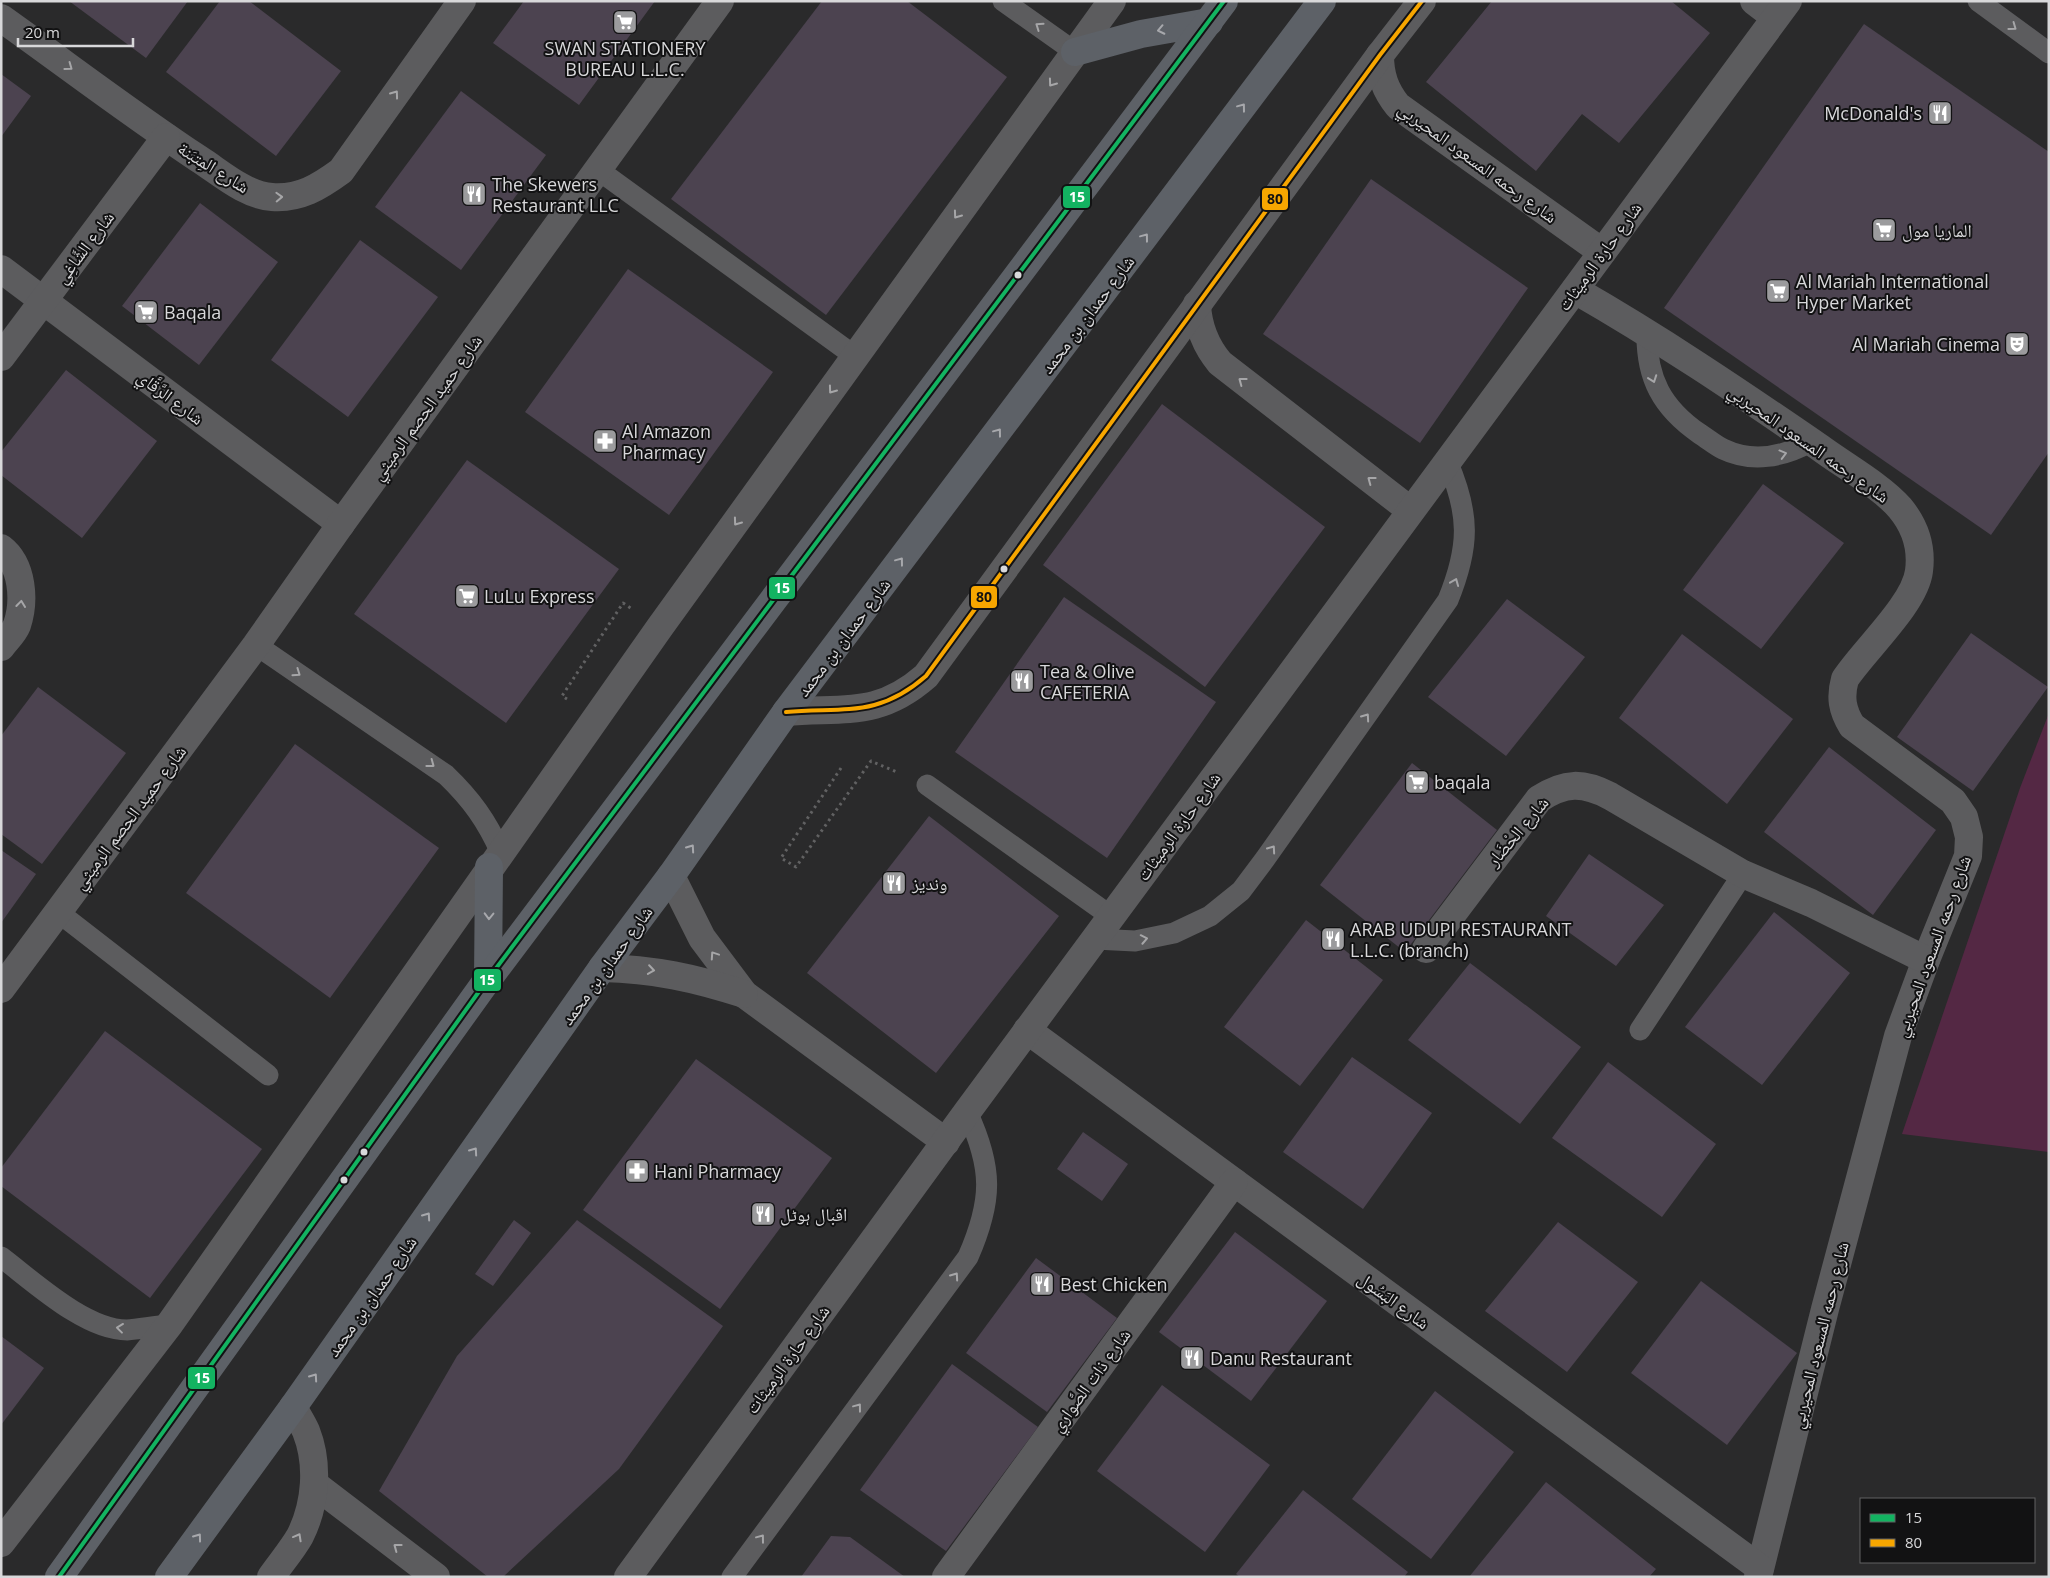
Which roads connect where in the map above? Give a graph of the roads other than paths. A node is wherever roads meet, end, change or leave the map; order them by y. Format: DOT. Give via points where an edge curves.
graph roads {
  1 [pos="462,1"];
  2 [pos="720,1"];
  3 [pos="1003,1"];
  4 [pos="1112,1"];
  5 [pos="1322,1"];
  6 [pos="1422,1"];
  7 [pos="1978,1"];
  8 [pos="1772,6"];
  9 [pos="1216,11"];
  10 [pos="1,18"];
  11 [pos="1075,52"];
  12 [pos="2049,54"];
  13 [pos="1380,55"];
  14 [pos="166,137"];
  15 [pos="597,169"];
  16 [pos="1602,252"];
  17 [pos="1,269"];
  18 [pos="1575,290"];
  19 [pos="43,301"];
  20 [pos="1197,304"];
  21 [pos="1647,332"];
  22 [pos="1,357"];
  23 [pos="856,357"];
  24 [pos="1810,442"];
  25 [pos="1447,461"];
  26 [pos="1410,510"];
  27 [pos="341,524"];
  28 [pos="1,548"];
  29 [pos="256,645"];
  30 [pos="1,647"];
  31 [pos="786,712"];
  32 [pos="927,784"];
  33 [pos="495,860"];
  34 [pos="1744,874"];
  35 [pos="671,876"];
  36 [pos="58,912"];
  37 [pos="1112,917"];
  38 [pos="1095,939"];
  39 [pos="1426,949"];
  40 [pos="1926,960"];
  41 [pos="602,968"];
  42 [pos="488,978"];
  43 [pos="1,989"];
  44 [pos="744,994"];
  45 [pos="1027,1030"];
  46 [pos="1640,1030"];
  47 [pos="268,1075"];
  48 [pos="967,1112"];
  49 [pos="946,1142"];
  50 [pos="1234,1182"];
  51 [pos="1,1257"];
  52 [pos="169,1325"];
  53 [pos="293,1407"];
  54 [pos="314,1484"];
  55 [pos="1,1543"];
  56 [pos="1759,1573"];
  57 [pos="59,1577"];
  58 [pos="169,1577"];
  59 [pos="271,1577"];
  60 [pos="436,1577"];
  61 [pos="628,1577"];
  62 [pos="732,1577"];
  63 [pos="946,1577"];
  14 -- 1 [label="street, شارع المِتبَنة, one-way" via="246,190 271,197 296,196 320,186 341,171"];
  2 -- 15 [label="street, شارع حميد الحصم الرميثي"];
  11 -- 3 [label="lane, one-way"];
  4 -- 11 [label="street"];
  31 -- 5 [label="main road, شارع حمدان بن محمد, one-way"];
  6 -- 13 [label="street"];
  7 -- 12 [label="lane, one-way"];
  8 -- 16 [label="street, شارع حارة الرميثات"];
  9 -- 11 [label="main road, one-way"];
  9 -- 42 [label="main road"];
  10 -- 14 [label="street, شارع المِتبَنة, one-way"];
  11 -- 23 [label="street, one-way"];
  13 -- 16 [label="street, شارع رحمه المسعود المحيربي" via="1384,83 1398,106"];
  13 -- 20 [label="street"];
  14 -- 19 [label="street, شارع الشَّاغِي"];
  15 -- 23 [label="lane"];
  15 -- 27 [label="street, شارع حميد الحصم الرميثي"];
  16 -- 18 [label="street, شارع حارة الرميثات"];
  17 -- 19 [label="street, شارع الرَّقَّاي"];
  18 -- 21 [label="street, شارع رحمه المسعود المحيربي"];
  18 -- 25 [label="street, شارع حارة الرميثات"];
  19 -- 22 [label="street, شارع الشَّاغِي"];
  19 -- 27 [label="street, شارع الرَّقَّاي"];
  26 -- 20 [label="street, one-way" via="1220,363 1200,330"];
  20 -- 31 [label="street" via="926,676 909,691 868,708"];
  21 -- 24 [label="street, شارع رحمه المسعود المحيربي"];
  21 -- 24 [label="lane, one-way" via="1649,369 1665,402 1692,428 1722,449 1740,455 1776,456"];
  23 -- 33 [label="street, one-way"];
  24 -- 40 [label="street, شارع رحمه المسعود المحيربي" via="1900,508 1913,527 1920,550 1919,573 1911,595 1845,679 1842,704 1852,726 1952,801 1964,817 1969,837 1968,856"];
  25 -- 26 [label="street, شارع حارة الرميثات"];
  38 -- 25 [label="lane, one-way" via="1135,941 1174,933 1210,916 1241,891 1265,859 1448,600 1459,573 1465,544 1458,488"];
  26 -- 37 [label="street, شارع حارة الرميثات"];
  27 -- 29 [label="street, شارع حميد الحصم الرميثي"];
  30 -- 28 [label="street, one-way" via="16,627 23,600 18,573"];
  29 -- 33 [label="lane, one-way" via="446,775 478,810"];
  29 -- 36 [label="street, شارع حميد الحصم الرميثي"];
  35 -- 31 [label="main road, شارع حمدان بن محمد, one-way"];
  32 -- 37 [label="lane"];
  33 -- 42 [label="main road, one-way"];
  33 -- 52 [label="street"];
  34 -- 39 [label="street, شارع الحْضَار" via="1596,789 1582,785 1567,786 1552,790 1540,799"];
  34 -- 40 [label="street, شارع الحْضَار"];
  34 -- 46 [label="lane"];
  35 -- 41 [label="main road, شارع حمدان بن محمد"];
  44 -- 35 [label="street, one-way" via="702,938"];
  36 -- 43 [label="street, شارع حميد الحصم الرميثي"];
  36 -- 47 [label="lane"];
  37 -- 38 [label="street, شارع حارة الرميثات"];
  38 -- 45 [label="street, شارع حارة الرميثات"];
  40 -- 56 [label="street, شارع رحمه المسعود المحيربي" via="1898,1036"];
  41 -- 44 [label="street, one-way" via="638,968 674,974"];
  53 -- 41 [label="main road, شارع حمدان بن محمد, one-way"];
  42 -- 57 [label="main road"];
  44 -- 49 [label="street"];
  45 -- 48 [label="street, شارع حارة الرميثات"];
  45 -- 50 [label="street, شارع البَسُول"];
  48 -- 49 [label="street, شارع حارة الرميثات"];
  62 -- 48 [label="lane, one-way" via="968,1257 980,1229 986,1199 986,1169 979,1139"];
  49 -- 61 [label="street, شارع حارة الرميثات"];
  50 -- 56 [label="street, شارع البَسُول"];
  50 -- 63 [label="street, شارع ذات الصَّواري"];
  52 -- 51 [label="lane, one-way" via="126,1330 107,1326 75,1313"];
  52 -- 55 [label="street"];
  53 -- 54 [label="street" via="306,1431 313,1457"];
  58 -- 53 [label="main road, شارع حمدان بن محمد, one-way"];
  59 -- 54 [label="street, one-way" via="300,1536 310,1511"];
  60 -- 54 [label="street, one-way"];
}
